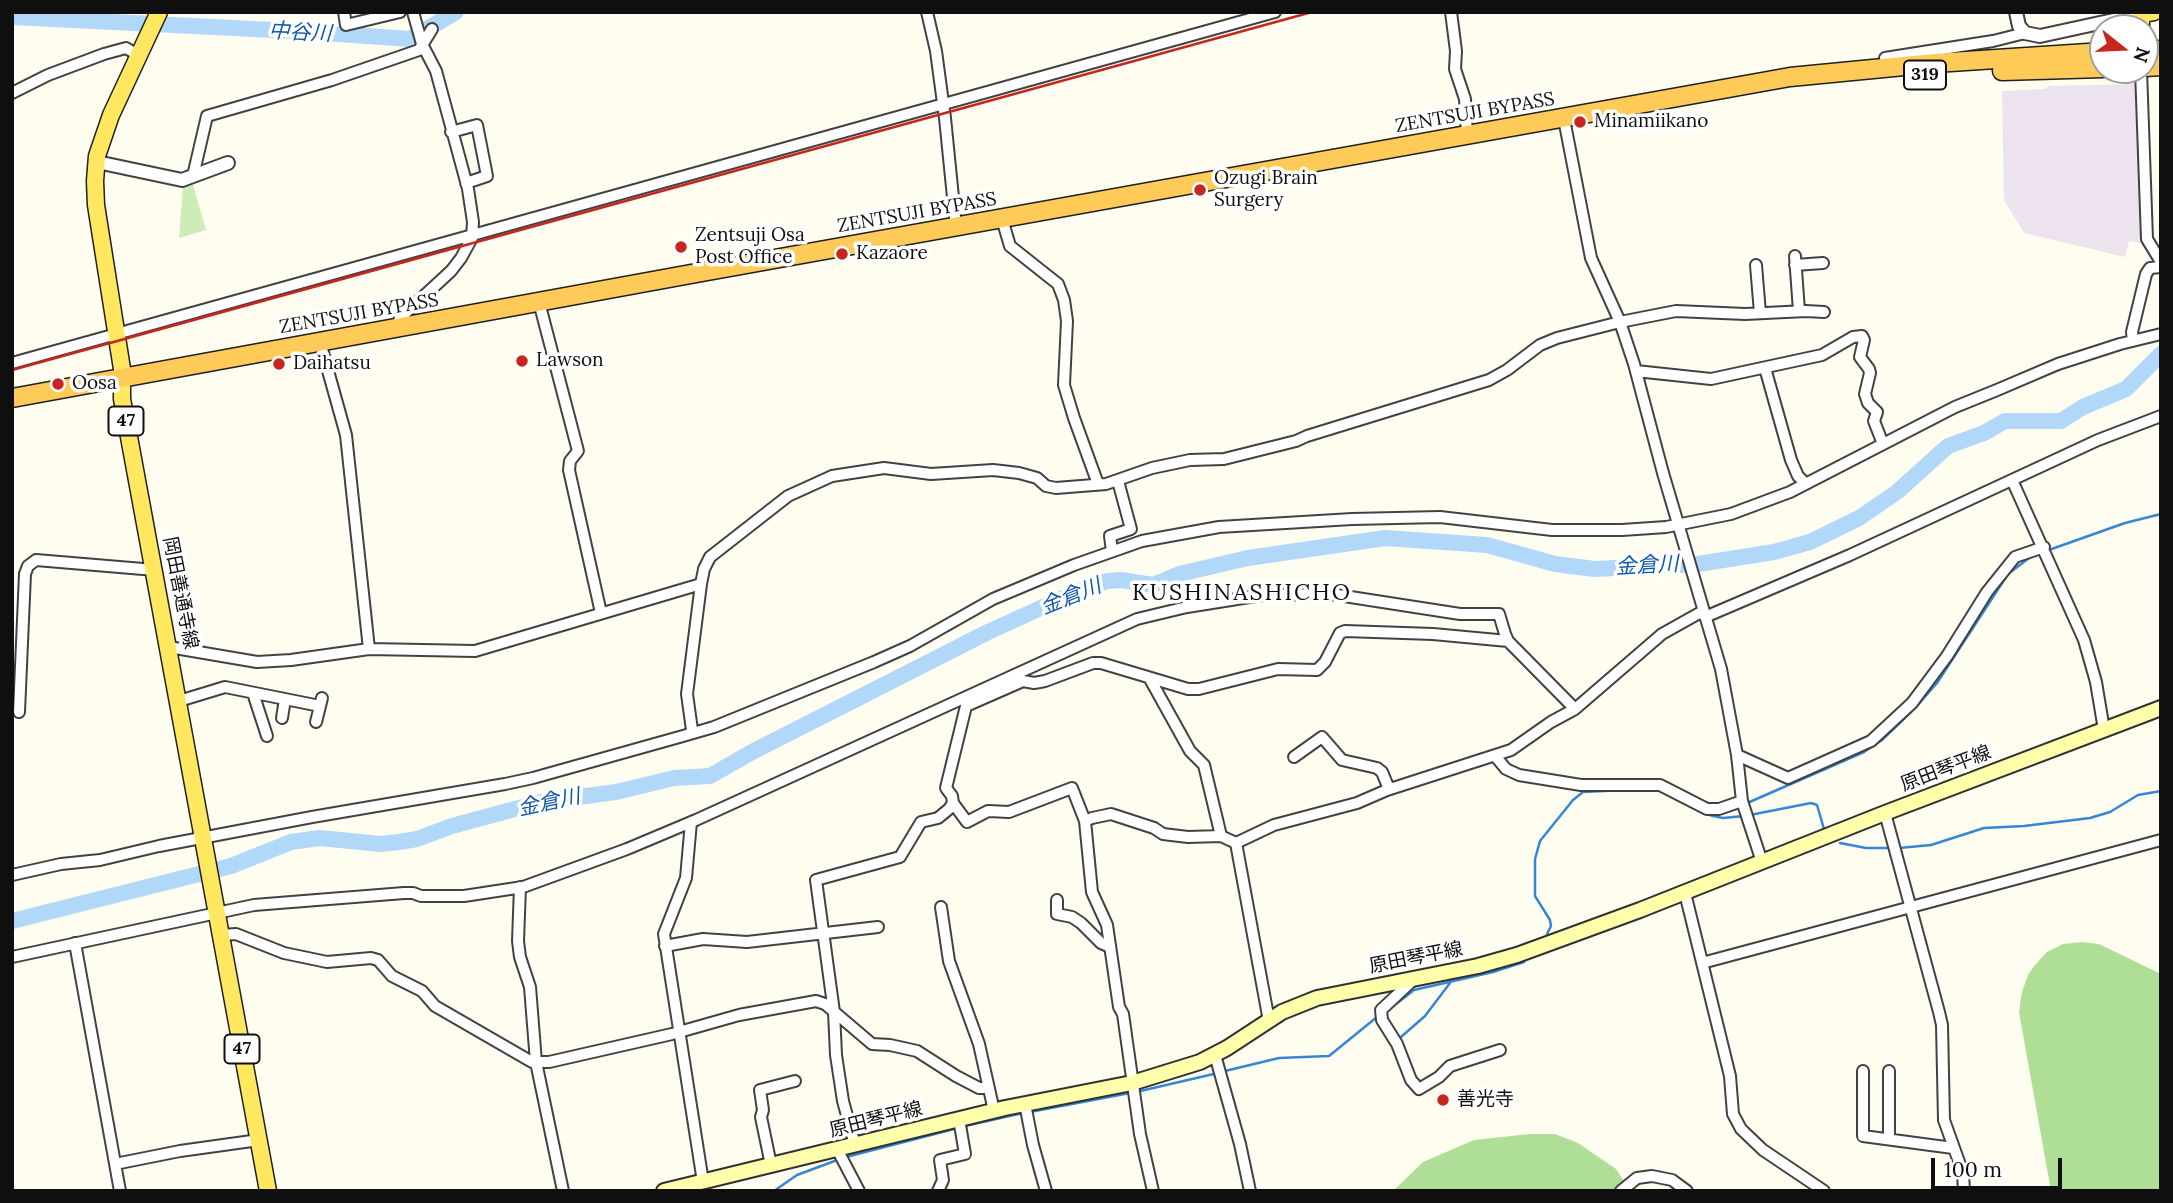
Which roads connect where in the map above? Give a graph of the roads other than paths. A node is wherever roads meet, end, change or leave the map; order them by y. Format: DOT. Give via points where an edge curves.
graph roads {
  1 [pos="159,12"];
  2 [pos="344,12"];
  3 [pos="400,12"];
  4 [pos="413,12"];
  5 [pos="927,12"];
  6 [pos="1275,12"];
  7 [pos="1451,12"];
  8 [pos="2015,12"];
  9 [pos="2089,28"];
  10 [pos="432,29"];
  11 [pos="2025,33"];
  12 [pos="422,44"];
  13 [pos="2089,53"];
  14 [pos="138,55"];
  15 [pos="1885,58"];
  16 [pos="2089,68"];
  17 [pos="2141,84"];
  18 [pos="1747,85"];
  19 [pos="12,93"];
  20 [pos="943,104"];
  21 [pos="1564,119"];
  22 [pos="451,132"];
  23 [pos="1467,135"];
  24 [pos="97,162"];
  25 [pos="228,163"];
  26 [pos="193,176"];
  27 [pos="466,183"];
  28 [pos="1002,219"];
  29 [pos="956,227"];
  30 [pos="473,234"];
  31 [pos="1823,262"];
  32 [pos="1756,265"];
  33 [pos="2161,265"];
  34 [pos="539,302"];
  35 [pos="1799,311"];
  36 [pos="1824,312"];
  37 [pos="1760,313"];
  38 [pos="1620,322"];
  39 [pos="396,328"];
  40 [pos="115,334"];
  41 [pos="2161,334"];
  42 [pos="2133,341"];
  43 [pos="320,342"];
  44 [pos="12,363"];
  45 [pos="1765,368"];
  46 [pos="1636,370"];
  47 [pos="122,378"];
  48 [pos="12,398"];
  49 [pos="2161,416"];
  50 [pos="1883,444"];
  51 [pos="2012,480"];
  52 [pos="1118,481"];
  53 [pos="1098,484"];
  54 [pos="1806,484"];
  55 [pos="1678,524"];
  56 [pos="2045,550"];
  57 [pos="1112,551"];
  58 [pos="155,570"];
  59 [pos="702,584"];
  60 [pos="601,613"];
  61 [pos="1704,614"];
  62 [pos="18,627"];
  63 [pos="1508,641"];
  64 [pos="169,647"];
  65 [pos="369,649"];
  66 [pos="1021,678"];
  67 [pos="1149,678"];
  68 [pos="253,693"];
  69 [pos="285,699"];
  70 [pos="179,701"];
  71 [pos="2161,708"];
  72 [pos="1575,709"];
  73 [pos="19,712"];
  74 [pos="282,718"];
  75 [pos="316,722"];
  76 [pos="692,730"];
  77 [pos="2105,730"];
  78 [pos="267,736"];
  79 [pos="1737,755"];
  80 [pos="1294,757"];
  81 [pos="1496,757"];
  82 [pos="1389,789"];
  83 [pos="953,803"];
  84 [pos="1745,808"];
  85 [pos="1885,813"];
  86 [pos="1085,821"];
  87 [pos="691,822"];
  88 [pos="1221,836"];
  89 [pos="204,837"];
  90 [pos="2161,840"];
  91 [pos="1236,843"];
  92 [pos="1762,862"];
  93 [pos="12,875"];
  94 [pos="520,887"];
  95 [pos="1685,892"];
  96 [pos="1057,900"];
  97 [pos="941,907"];
  98 [pos="217,909"];
  99 [pos="1912,909"];
  100 [pos="878,927"];
  101 [pos="822,934"];
  102 [pos="222,935"];
  103 [pos="75,943"];
  104 [pos="665,946"];
  105 [pos="1110,947"];
  106 [pos="12,957"];
  107 [pos="1702,963"];
  108 [pos="1414,979"];
  109 [pos="834,1012"];
  110 [pos="1269,1021"];
  111 [pos="679,1032"];
  112 [pos="1500,1050"];
  113 [pos="536,1062"];
  114 [pos="1218,1066"];
  115 [pos="1863,1071"];
  116 [pos="1889,1071"];
  117 [pos="795,1081"];
  118 [pos="988,1088"];
  119 [pos="1133,1089"];
  120 [pos="1026,1110"];
  121 [pos="993,1111"];
  122 [pos="960,1125"];
  123 [pos="1889,1139"];
  124 [pos="259,1140"];
  125 [pos="855,1144"];
  126 [pos="1953,1148"];
  127 [pos="840,1155"];
  128 [pos="115,1164"];
  129 [pos="771,1166"];
  130 [pos="706,1185"];
  131 [pos="120,1191"];
  132 [pos="268,1191"];
  133 [pos="564,1191"];
  134 [pos="664,1191"];
  135 [pos="859,1191"];
  136 [pos="938,1191"];
  137 [pos="1046,1191"];
  138 [pos="1153,1191"];
  139 [pos="1250,1191"];
  140 [pos="1621,1191"];
  141 [pos="1687,1191"];
  142 [pos="1824,1191"];
  143 [pos="1964,1191"];
  1 -- 14 [label="main road, 岡田善通寺線 / 47"];
  2 -- 3 [label="street" via="346,25"];
  4 -- 12 [label="street"];
  5 -- 20 [label="street"];
  6 -- 20 [label="street"];
  7 -- 23 [label="street"];
  8 -- 11 [label="street"];
  9 -- 11 [label="street" via="2040,36"];
  10 -- 12 [label="street"];
  11 -- 15 [label="street"];
  12 -- 22 [label="street" via="436,71"];
  12 -- 26 [label="street" via="419,50 332,80 207,116"];
  13 -- 18 [label="highway, ZENTSUJI BYPASS / 319" via="1922,64"];
  14 -- 19 [label="street" via="127,48 104,54"];
  14 -- 24 [label="main road, 岡田善通寺線 / 47" via="111,115"];
  16 -- 18 [label="highway, ZENTSUJI BYPASS / 319"];
  17 -- 33 [label="street" via="2147,239"];
  18 -- 21 [label="highway, ZENTSUJI BYPASS / 319"];
  20 -- 29 [label="street"];
  20 -- 30 [label="street"];
  21 -- 23 [label="highway, ZENTSUJI BYPASS / 319"];
  21 -- 38 [label="street" via="1591,258"];
  22 -- 27 [label="street"];
  22 -- 27 [label="street" via="477,125 487,176"];
  23 -- 28 [label="highway, ZENTSUJI BYPASS / 319"];
  24 -- 26 [label="street" via="182,180"];
  24 -- 40 [label="main road, 岡田善通寺線 / 47" via="96,205"];
  25 -- 26 [label="street"];
  27 -- 30 [label="street"];
  28 -- 29 [label="highway, ZENTSUJI BYPASS / 319"];
  28 -- 53 [label="street" via="1010,246 1058,284 1064,300 1064,385"];
  29 -- 34 [label="highway, ZENTSUJI BYPASS / 319"];
  30 -- 39 [label="street" via="451,271 400,318"];
  30 -- 40 [label="street"];
  31 -- 35 [label="street" via="1795,261"];
  32 -- 37 [label="street"];
  33 -- 42 [label="street" via="2146,274"];
  34 -- 39 [label="highway, ZENTSUJI BYPASS / 319"];
  34 -- 60 [label="street" via="578,451 569,470"];
  35 -- 36 [label="street"];
  35 -- 37 [label="street"];
  37 -- 38 [label="street" via="1676,311"];
  38 -- 46 [label="street"];
  38 -- 52 [label="street" via="1540,345 1489,380 1296,441 1224,459 1152,468"];
  39 -- 43 [label="highway, ZENTSUJI BYPASS / 319"];
  40 -- 44 [label="street"];
  40 -- 47 [label="main road, 岡田善通寺線 / 47"];
  41 -- 42 [label="street"];
  42 -- 50 [label="street" via="2058,364 1955,407"];
  43 -- 47 [label="highway, ZENTSUJI BYPASS / 319"];
  43 -- 65 [label="street" via="346,435"];
  45 -- 46 [label="street" via="1712,379"];
  45 -- 50 [label="street" via="1822,355 1862,336 1860,357 1870,373 1865,394 1877,412 1874,421"];
  45 -- 54 [label="street" via="1791,460"];
  46 -- 55 [label="street"];
  47 -- 48 [label="highway, ZENTSUJI BYPASS / 319"];
  47 -- 58 [label="main road, 岡田善通寺線 / 47" via="122,399"];
  49 -- 51 [label="street"];
  50 -- 54 [label="street"];
  51 -- 56 [label="street"];
  51 -- 61 [label="street" via="1850,555"];
  52 -- 53 [label="street"];
  52 -- 57 [label="street" via="1131,529 1110,536"];
  53 -- 59 [label="street" via="1056,488 1037,478 993,470 930,474 884,468 832,476 788,496 718,548 704,569"];
  54 -- 55 [label="street" via="1731,514"];
  55 -- 57 [label="street" via="1552,530 1440,517 1352,519 1219,527"];
  55 -- 61 [label="street"];
  56 -- 77 [label="street" via="2084,640"];
  56 -- 79 [label="street" via="2015,557 1912,703 1871,741 1788,778"];
  57 -- 89 [label="street" via="993,599 910,646 714,727 533,778"];
  58 -- 62 [label="street" via="36,560 25,574"];
  58 -- 64 [label="main road, 岡田善通寺線 / 47"];
  59 -- 60 [label="street"];
  59 -- 76 [label="street" via="688,694"];
  60 -- 65 [label="street" via="475,651"];
  61 -- 72 [label="street" via="1662,634"];
  61 -- 79 [label="street" via="1721,669"];
  62 -- 73 [label="street"];
  63 -- 66 [label="street" via="1499,614 1460,614 1331,594 1262,595 1137,619"];
  63 -- 67 [label="street" via="1345,631 1317,670 1278,669 1199,689"];
  63 -- 72 [label="street"];
  64 -- 65 [label="street" via="257,662"];
  64 -- 70 [label="main road, 岡田善通寺線 / 47"];
  66 -- 67 [label="street" via="1045,681 1093,663"];
  66 -- 83 [label="street" via="966,706 946,788"];
  66 -- 87 [label="street"];
  67 -- 88 [label="street" via="1190,751 1204,765"];
  68 -- 69 [label="street"];
  68 -- 70 [label="street" via="225,687"];
  68 -- 78 [label="street"];
  69 -- 74 [label="street"];
  69 -- 75 [label="street" via="321,702"];
  70 -- 89 [label="main road, 岡田善通寺線 / 47"];
  71 -- 77 [label="main road, 原田琴平線"];
  72 -- 81 [label="street"];
  77 -- 85 [label="main road, 原田琴平線"];
  79 -- 84 [label="street"];
  80 -- 82 [label="street" via="1322,737 1342,760 1377,768"];
  81 -- 82 [label="street"];
  81 -- 84 [label="street" via="1519,775 1581,785 1660,785 1707,810"];
  82 -- 91 [label="street" via="1357,803 1274,825"];
  83 -- 86 [label="street" via="967,822 988,811 1009,812 1072,788"];
  83 -- 101 [label="street" via="938,818 921,822 900,857 816,880"];
  84 -- 92 [label="street"];
  85 -- 92 [label="main road, 原田琴平線"];
  85 -- 99 [label="street"];
  86 -- 88 [label="street" via="1111,814 1163,834"];
  86 -- 105 [label="street" via="1092,892 1107,925"];
  87 -- 94 [label="street"];
  87 -- 104 [label="street" via="687,878 665,927"];
  88 -- 91 [label="street"];
  89 -- 93 [label="street"];
  89 -- 98 [label="main road, 岡田善通寺線 / 47"];
  90 -- 99 [label="street"];
  91 -- 110 [label="street"];
  92 -- 95 [label="main road, 原田琴平線"];
  94 -- 98 [label="street" via="464,896 404,892"];
  94 -- 113 [label="street" via="518,941 530,987"];
  95 -- 107 [label="street"];
  95 -- 108 [label="main road, 原田琴平線" via="1517,955"];
  96 -- 105 [label="street" via="1057,914 1072,917"];
  97 -- 118 [label="street" via="949,961 979,1044"];
  98 -- 102 [label="main road, 岡田善通寺線 / 47"];
  98 -- 103 [label="street"];
  99 -- 107 [label="street"];
  99 -- 126 [label="street" via="1942,1025 1944,1120"];
  100 -- 101 [label="street"];
  101 -- 104 [label="street" via="747,942 703,939"];
  101 -- 109 [label="street"];
  102 -- 113 [label="street" via="236,934 284,953 327,962 378,960 392,976 422,991 435,1006"];
  102 -- 124 [label="main road, 岡田善通寺線 / 47"];
  103 -- 106 [label="street"];
  103 -- 128 [label="street"];
  104 -- 111 [label="street"];
  105 -- 119 [label="street"];
  107 -- 142 [label="street" via="1737,1122 1763,1150"];
  108 -- 110 [label="main road, 原田琴平線" via="1317,998"];
  108 -- 112 [label="street" via="1381,1016 1419,1088 1450,1066"];
  109 -- 111 [label="street" via="816,1001"];
  109 -- 118 [label="street" via="872,1044 917,1051 979,1088"];
  109 -- 125 [label="street" via="843,1101"];
  110 -- 114 [label="main road, 原田琴平線"];
  111 -- 113 [label="street"];
  111 -- 130 [label="street"];
  113 -- 133 [label="street"];
  114 -- 119 [label="main road, 原田琴平線" via="1200,1062"];
  114 -- 139 [label="street"];
  115 -- 123 [label="street" via="1863,1136"];
  116 -- 123 [label="street"];
  117 -- 129 [label="street" via="760,1090"];
  118 -- 121 [label="street"];
  119 -- 120 [label="main road, 原田琴平線"];
  119 -- 138 [label="street"];
  120 -- 121 [label="main road, 原田琴平線"];
  120 -- 137 [label="street" via="1031,1154"];
  121 -- 122 [label="main road, 原田琴平線"];
  122 -- 125 [label="main road, 原田琴平線"];
  122 -- 136 [label="street" via="965,1154 940,1160 943,1180"];
  123 -- 126 [label="street"];
  124 -- 128 [label="street"];
  124 -- 132 [label="main road, 岡田善通寺線 / 47"];
  125 -- 127 [label="main road, 原田琴平線"];
  126 -- 143 [label="street"];
  127 -- 129 [label="main road, 原田琴平線"];
  127 -- 135 [label="street"];
  128 -- 131 [label="street"];
  129 -- 130 [label="main road, 原田琴平線"];
  130 -- 134 [label="main road, 原田琴平線"];
  140 -- 141 [label="street" via="1637,1178 1651,1176 1672,1180"];
}
